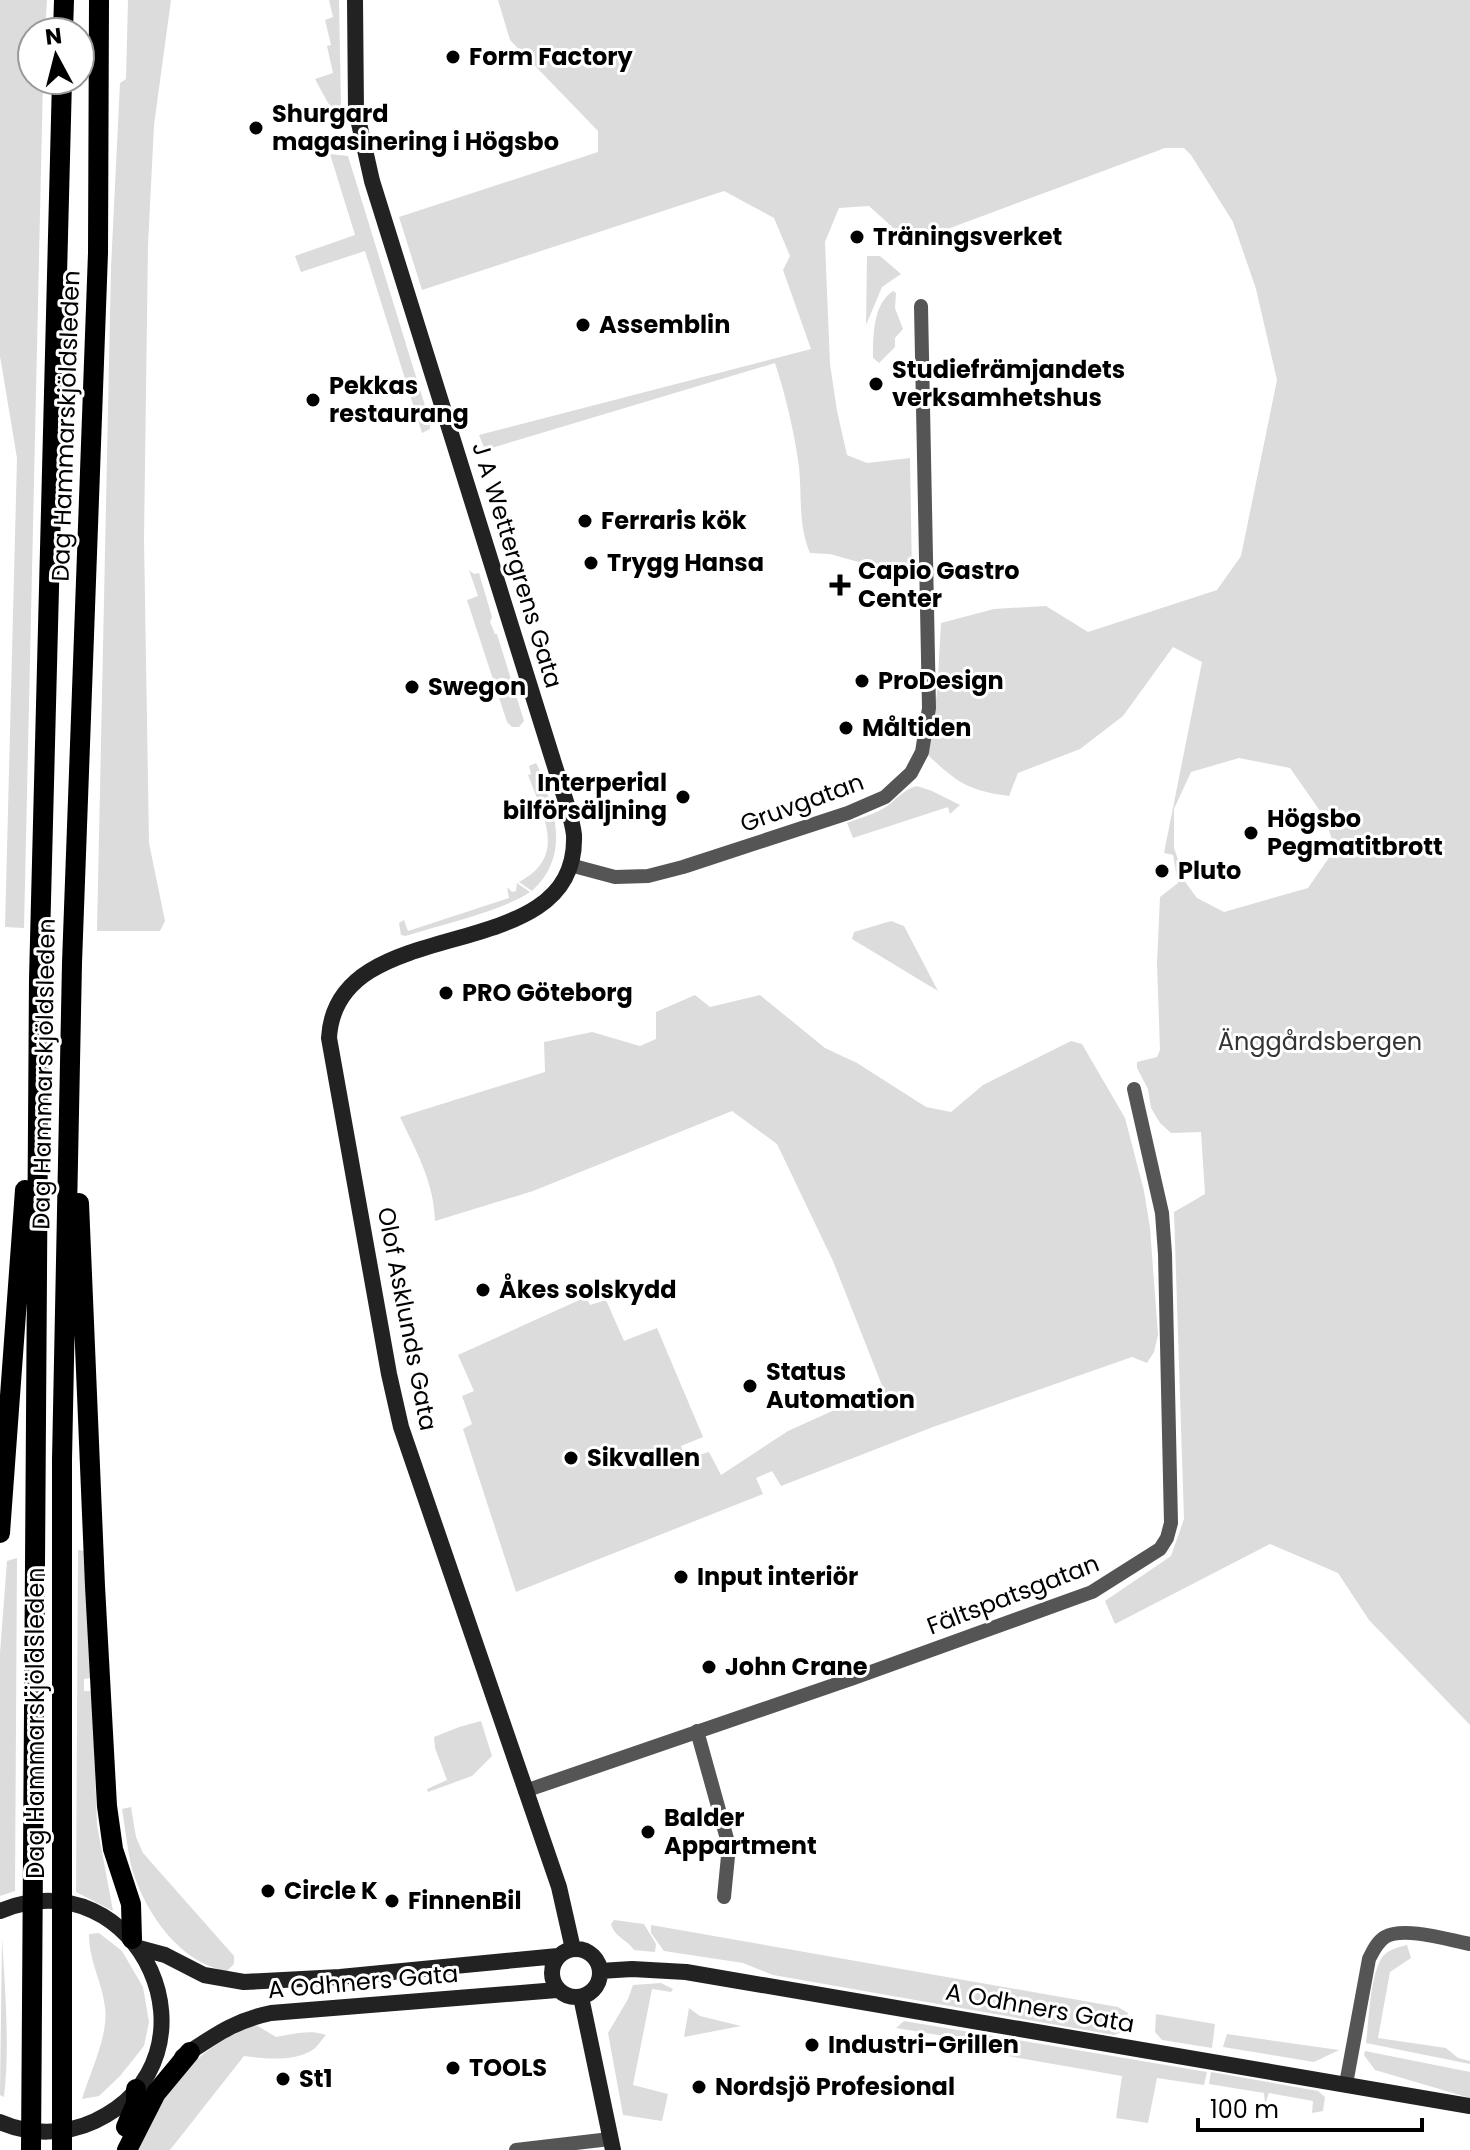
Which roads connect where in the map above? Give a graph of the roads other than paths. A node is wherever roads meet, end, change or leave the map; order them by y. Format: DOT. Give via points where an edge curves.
graph roads {
  1 [pos="99,0"];
  2 [pos="111,0"];
  3 [pos="355,0"];
  4 [pos="62,96"];
  5 [pos="98,253"];
  6 [pos="921,306"];
  7 [pos="570,865"];
  8 [pos="72,963"];
  9 [pos="39,979"];
  10 [pos="1134,1089"];
  11 [pos="0,1533"];
  12 [pos="697,1731"];
  13 [pos="525,1791"];
  14 [pos="724,1897"];
  15 [pos="2,1910"];
  16 [pos="136,1944"];
  17 [pos="1470,1944"];
  18 [pos="565,1952"];
  19 [pos="600,1971"];
  20 [pos="557,1990"];
  21 [pos="581,1997"];
  22 [pos="190,2052"];
  23 [pos="140,2084"];
  24 [pos="1346,2084"];
  25 [pos="1470,2106"];
  26 [pos="3,2124"];
  27 [pos="611,2145"];
  28 [pos="31,2150"];
  29 [pos="62,2150"];
  30 [pos="117,2150"];
  31 [pos="127,2150"];
  32 [pos="516,2150"];
  1 -- 5 [label="main road, Dag Hammarskjöldsleden"];
  2 -- 5 [label="main road"];
  3 -- 7 [label="street, J A Wettergrens Gata" via="356,110 369,168 567,805 574,833"];
  4 -- 9 [label="main road, Dag Hammarskjöldsleden"];
  5 -- 8 [label="main road, Dag Hammarskjöldsleden"];
  6 -- 7 [label="street, Gruvgatan" via="929,708 922,752 911,773 885,797 848,813 683,867 615,877"];
  7 -- 13 [label="street, Olof Asklunds Gata" via="560,886 536,909 396,958 357,980 335,1011 329,1038 401,1427"];
  8 -- 16 [label="main road" via="107,1806"];
  8 -- 29 [label="main road, Dag Hammarskjöldsleden" via="62,1460"];
  9 -- 11 [label="main road"];
  9 -- 28 [label="main road, Dag Hammarskjöldsleden"];
  10 -- 12 [label="street, Fältspatsgatan" via="1162,1213 1165,1254 1171,1523 1160,1549 1092,1592"];
  12 -- 13 [label="street, Fältspatsgatan"];
  12 -- 14 [label="street" via="729,1846"];
  13 -- 18 [label="street, Olof Asklunds Gata" via="565,1905"];
  15 -- 16 [label="street" via="40,1901 78,1906 113,1922"];
  16 -- 18 [label="street, A Odhners Gata" via="204,1975 244,1982"];
  16 -- 23 [label="street" via="155,1977 162,2015 156,2054"];
  17 -- 24 [label="street" via="1399,1933 1377,1945 1369,1959"];
  18 -- 19 [label="street" via="591,1954"];
  18 -- 20 [label="street" via="551,1969"];
  19 -- 21 [label="street" via="596,1987"];
  19 -- 24 [label="street, A Odhners Gata" via="686,1972"];
  20 -- 21 [label="street, A Odhners Gata"];
  20 -- 22 [label="street, A Odhners Gata" via="271,2013 237,2022"];
  21 -- 27 [label="street"];
  22 -- 23 [label="street, A Odhners Gata"];
  22 -- 31 [label="main road" via="156,2093"];
  23 -- 26 [label="street, A Odhners Gata" via="115,2109 90,2123 49,2132"];
  23 -- 30 [label="main road"];
  24 -- 25 [label="street, A Odhners Gata"];
  27 -- 32 [label="street"];
}
